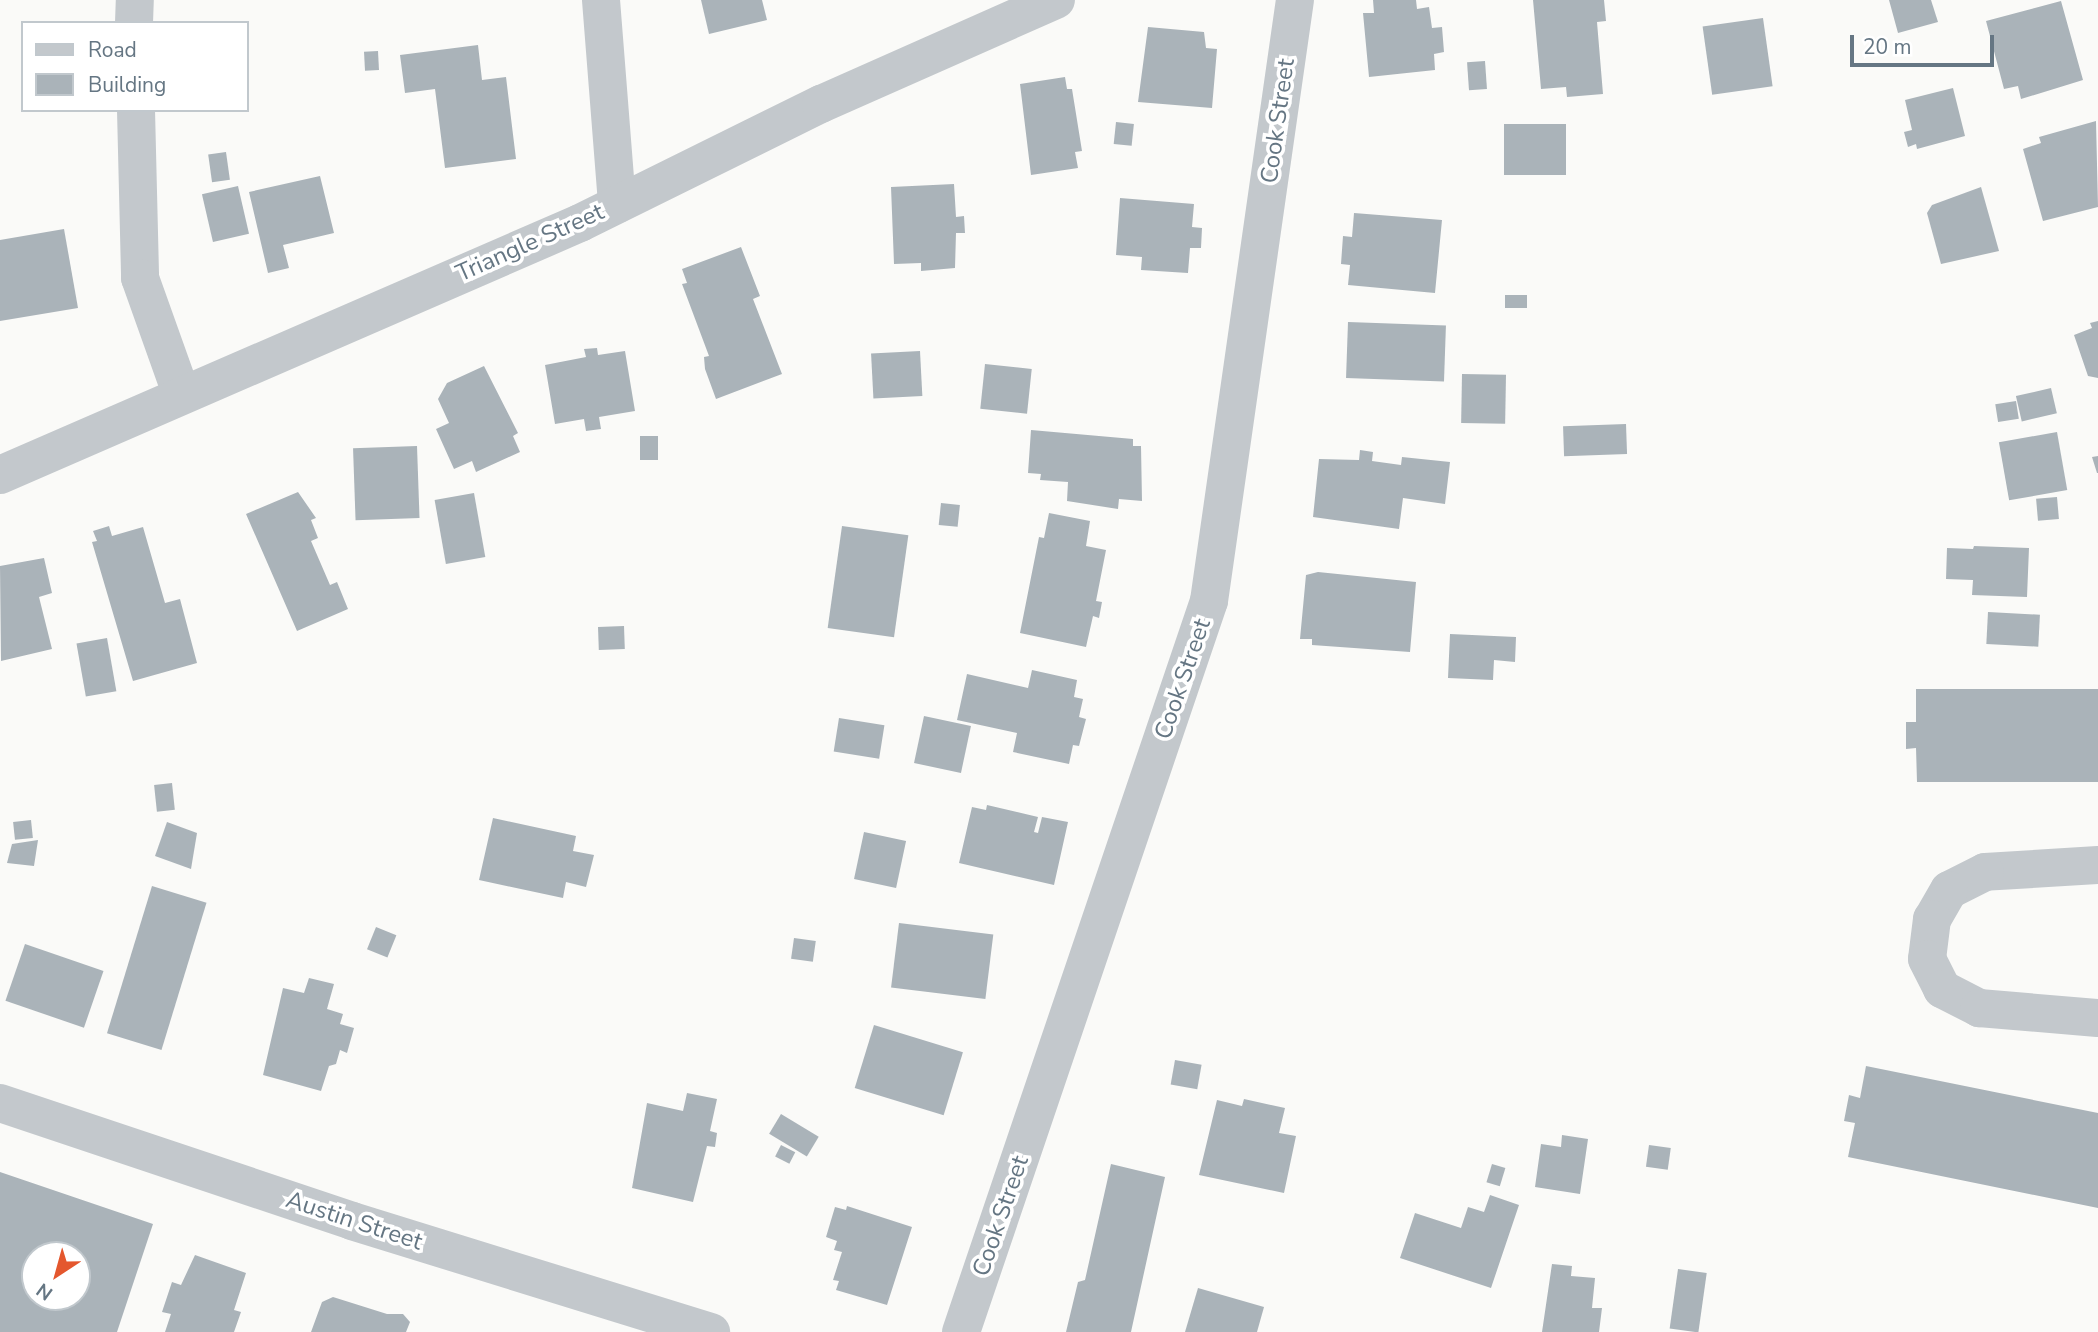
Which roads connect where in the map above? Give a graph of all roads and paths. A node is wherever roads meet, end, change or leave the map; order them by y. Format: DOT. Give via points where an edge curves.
graph roads {
  1 [pos="135,0"];
  2 [pos="601,0"];
  3 [pos="1056,0"];
  4 [pos="1295,0"];
  5 [pos="134,21"];
  6 [pos="136,112"];
  7 [pos="617,204"];
  8 [pos="181,393"];
  9 [pos="0,475"];
  10 [pos="2098,865"];
  11 [pos="2098,1018"];
  12 [pos="0,1103"];
  13 [pos="711,1332"];
  14 [pos="961,1332"];
  1 -- 5 [label="street"];
  2 -- 7 [label="street"];
  3 -- 7 [label="street, Triangle Street" via="821,104"];
  4 -- 14 [label="street, Cook Street" via="1209,601"];
  6 -- 8 [label="street" via="139,278"];
  7 -- 8 [label="street, Triangle Street"];
  8 -- 9 [label="street, Triangle Street"];
  10 -- 11 [label="street" via="1985,872 1949,890 1932,919 1927,959 1942,989 1979,1008"];
  12 -- 13 [label="street, Austin Street" via="352,1221"];
}
